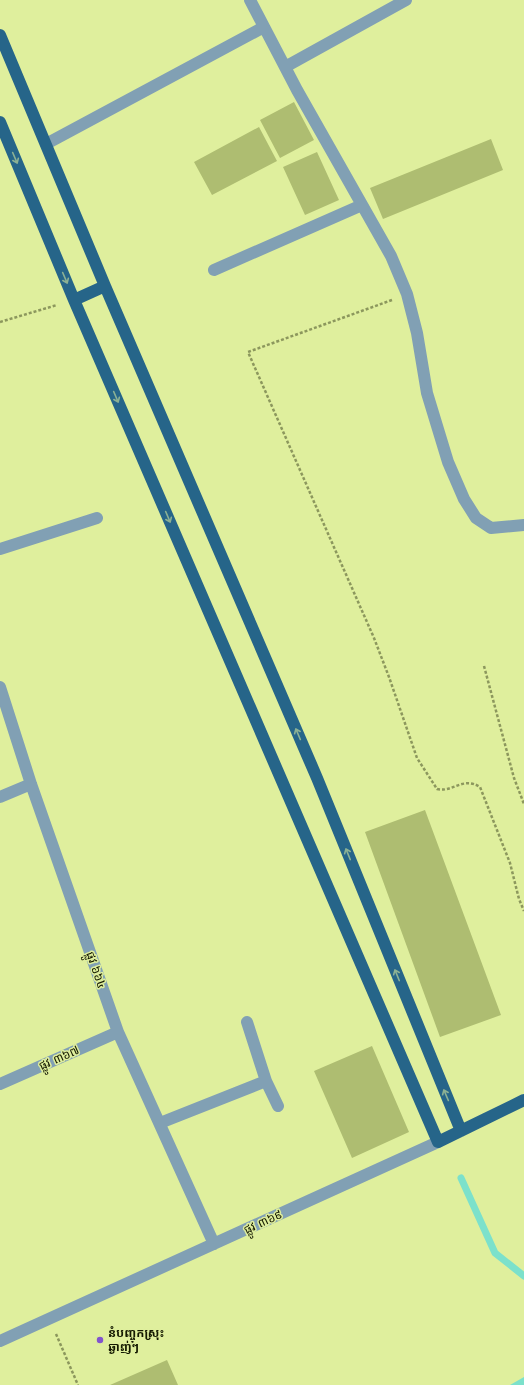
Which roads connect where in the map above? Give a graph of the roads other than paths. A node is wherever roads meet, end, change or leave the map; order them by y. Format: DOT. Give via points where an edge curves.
graph roads {
  1 [pos="250,0"];
  2 [pos="406,0"];
  3 [pos="264,27"];
  4 [pos="0,35"];
  5 [pos="285,68"];
  6 [pos="0,122"];
  7 [pos="46,144"];
  8 [pos="362,205"];
  9 [pos="214,270"];
  10 [pos="105,286"];
  11 [pos="74,300"];
  12 [pos="96,518"];
  13 [pos="524,525"];
  14 [pos="0,549"];
  15 [pos="0,687"];
  16 [pos="30,784"];
  17 [pos="0,797"];
  18 [pos="247,1022"];
  19 [pos="118,1032"];
  20 [pos="266,1081"];
  21 [pos="0,1084"];
  22 [pos="524,1100"];
  23 [pos="278,1106"];
  24 [pos="160,1123"];
  25 [pos="461,1131"];
  26 [pos="438,1142"];
  27 [pos="214,1244"];
  28 [pos="0,1341"];
  1 -- 3 [label="street"];
  2 -- 5 [label="street"];
  3 -- 5 [label="street"];
  3 -- 7 [label="street"];
  4 -- 7 [label="main road"];
  5 -- 8 [label="street"];
  6 -- 11 [label="main road, one-way"];
  7 -- 10 [label="main road"];
  8 -- 9 [label="street"];
  8 -- 13 [label="street" via="394,262 407,294 427,392 448,462 464,499 476,518 491,528"];
  10 -- 11 [label="main road"];
  25 -- 10 [label="main road, one-way" via="317,778"];
  11 -- 26 [label="main road, one-way"];
  12 -- 14 [label="street"];
  15 -- 16 [label="street, ផ្លូវ ៦៦៤"];
  16 -- 17 [label="street"];
  16 -- 19 [label="street, ផ្លូវ ៦៦៤"];
  18 -- 20 [label="street"];
  19 -- 21 [label="street, ផ្លូវ ៣៦៧"];
  19 -- 24 [label="street, ផ្លូវ ៦៦៤"];
  20 -- 23 [label="street"];
  20 -- 24 [label="street"];
  22 -- 25 [label="main road, ផ្លូវ ៣៦៩"];
  24 -- 27 [label="street, ផ្លូវ ៦៦៤"];
  25 -- 26 [label="main road, ផ្លូវ ៣៦៩"];
  26 -- 27 [label="street, ផ្លូវ ៣៦៩"];
  27 -- 28 [label="street, ផ្លូវ ៣៦៩"];
}
